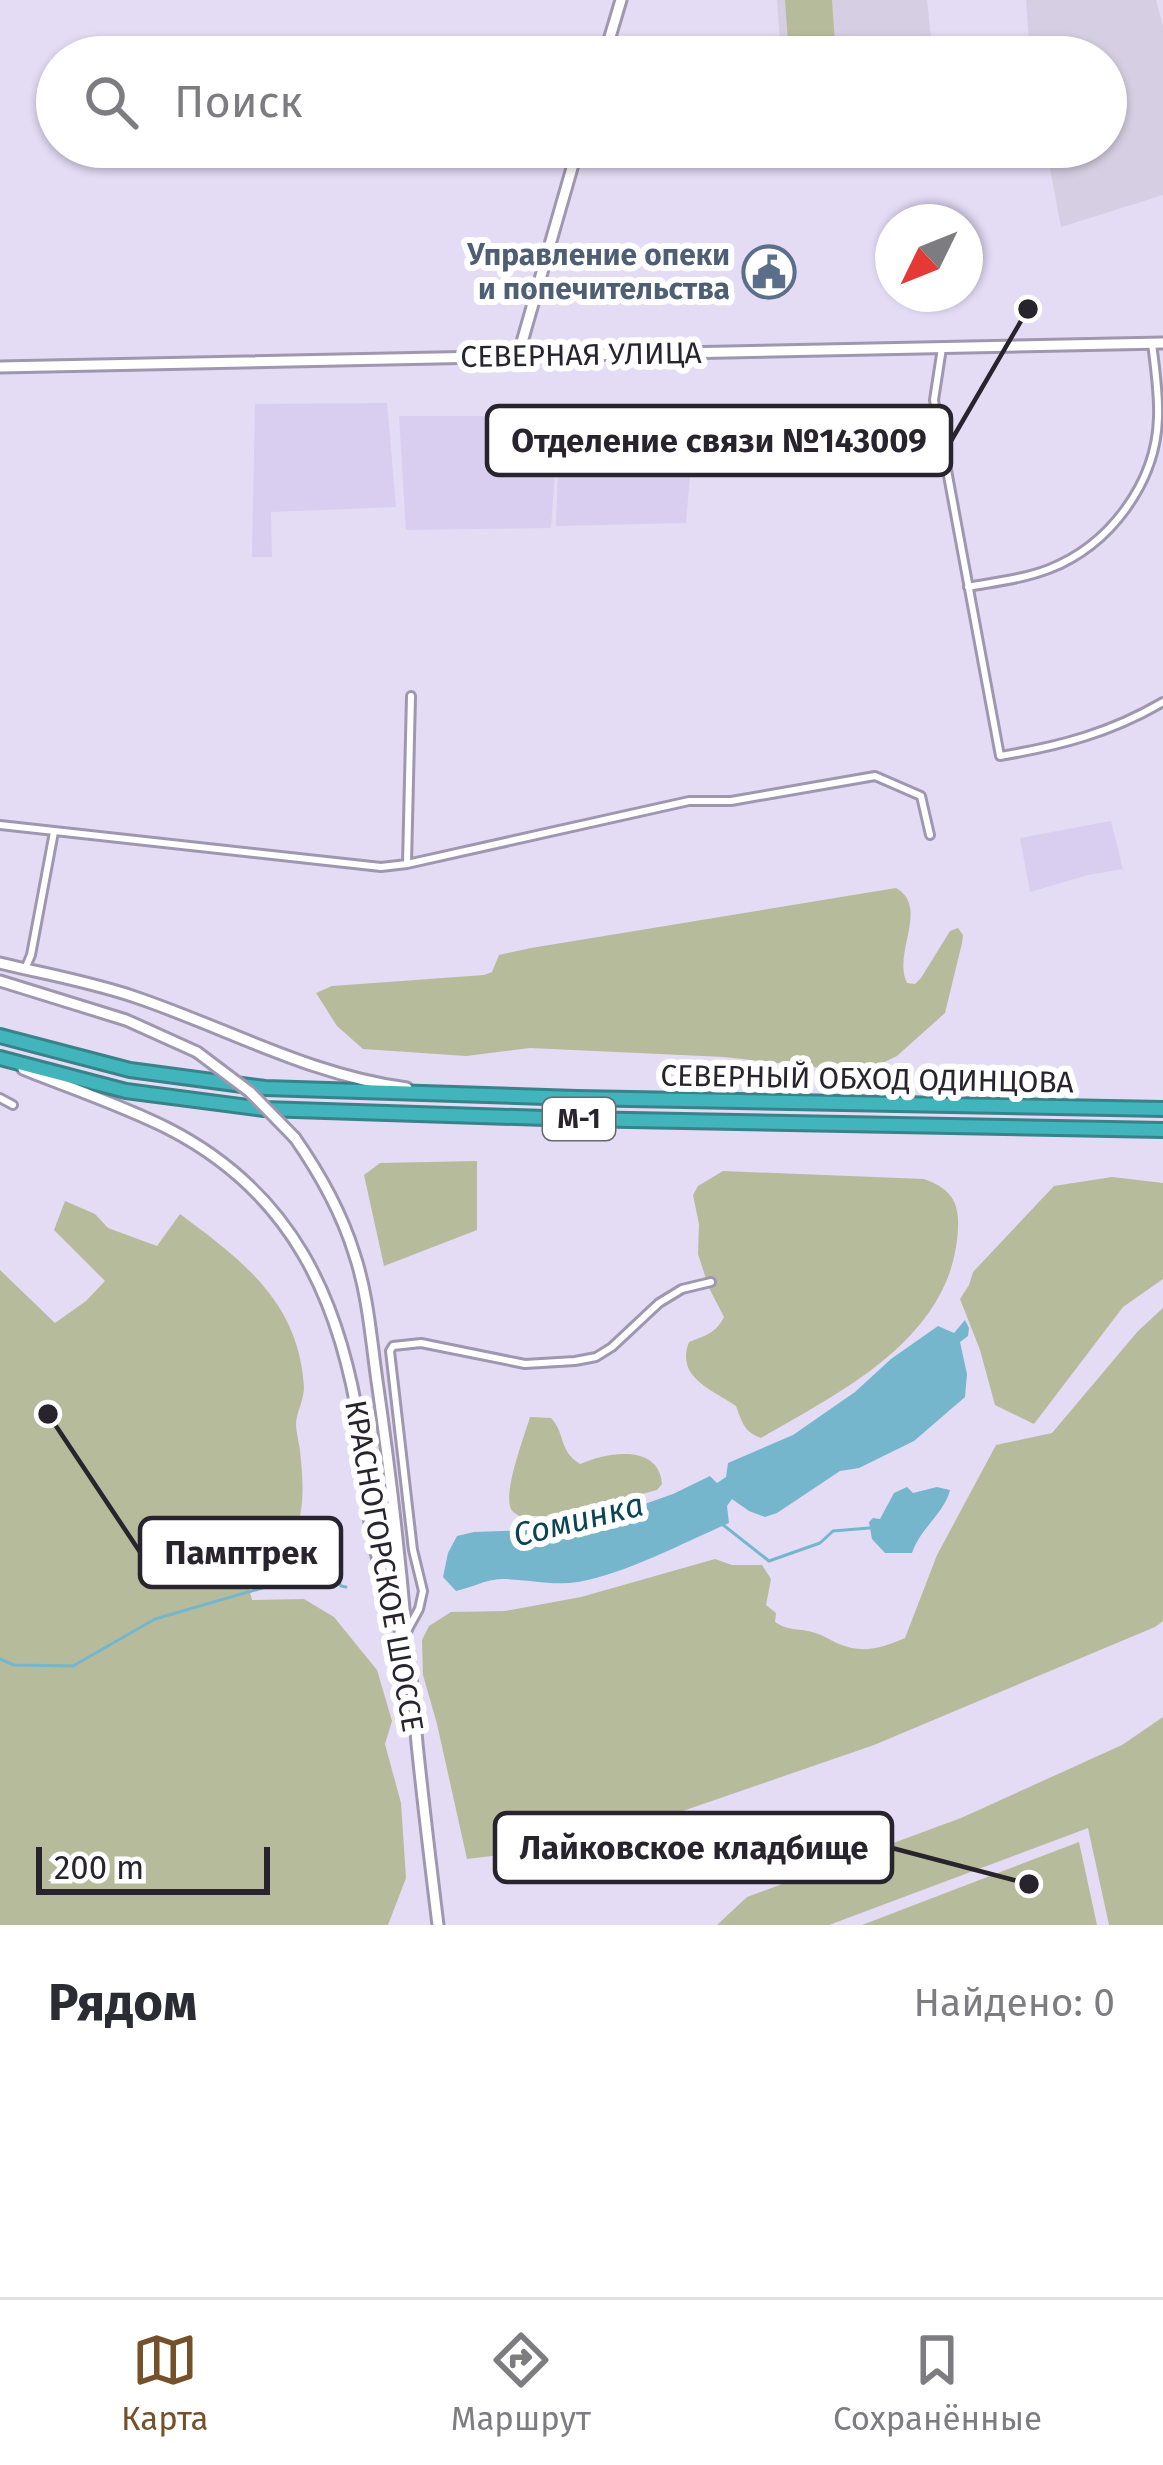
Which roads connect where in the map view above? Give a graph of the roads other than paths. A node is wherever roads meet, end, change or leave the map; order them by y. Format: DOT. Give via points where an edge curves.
graph roads {
  1 [pos="621,0"];
  2 [pos="610,36"];
  3 [pos="572,168"];
  4 [pos="1157,343"];
  5 [pos="942,348"];
  6 [pos="518,356"];
  7 [pos="0,367"];
  8 [pos="968,587"];
  9 [pos="411,696"];
  10 [pos="1163,702"];
  11 [pos="0,825"];
  12 [pos="54,832"];
  13 [pos="930,835"];
  14 [pos="407,864"];
  15 [pos="0,963"];
  16 [pos="25,969"];
  17 [pos="0,981"];
  18 [pos="0,1036"];
  19 [pos="0,1059"];
  20 [pos="489,1095"];
  21 [pos="0,1098"];
  22 [pos="13,1105"];
  23 [pos="1163,1108"];
  24 [pos="1163,1130"];
  25 [pos="711,1282"];
  26 [pos="406,1632"];
  27 [pos="410,1672"];
  28 [pos="436,1925"];
  1 -- 2 [label="main road"];
  3 -- 6 [label="main road"];
  4 -- 5 [label="main road, СЕВЕРНАЯ УЛИЦА"];
  4 -- 8 [label="street" via="1155,443 1120,518 1054,567"];
  5 -- 6 [label="main road, СЕВЕРНАЯ УЛИЦА"];
  5 -- 8 [label="street" via="934,400"];
  6 -- 7 [label="main road, СЕВЕРНАЯ УЛИЦА"];
  8 -- 10 [label="street" via="1000,756 1068,744"];
  9 -- 14 [label="street"];
  11 -- 12 [label="street"];
  12 -- 14 [label="street" via="356,866"];
  12 -- 16 [label="street"];
  13 -- 14 [label="street" via="920,796 875,776 688,801"];
  15 -- 16 [label="main road"];
  16 -- 20 [label="main road" via="135,997 339,1074"];
  17 -- 26 [label="main road, bridge" via="126,1020 197,1052 295,1138 331,1196 362,1278"];
  18 -- 20 [label="highway, СЕВЕРНЫЙ ОБХОД ОДИНЦОВА / М-1" via="98,1063 231,1085"];
  19 -- 24 [label="highway, СЕВЕРНЫЙ ОБХОД ОДИНЦОВА / М-1" via="126,1091 264,1109"];
  19 -- 27 [label="main road, КРАСНОГОРСКОЕ ШОССЕ" via="201,1150 268,1205 299,1248 341,1342 374,1542"];
  20 -- 23 [label="highway, СЕВЕРНЫЙ ОБХОД ОДИНЦОВА / М-1"];
  21 -- 22 [label="street"];
  25 -- 26 [label="street" via="659,1303 596,1357 525,1364 421,1343 393,1346 423,1591"];
  26 -- 27 [label="main road"];
  27 -- 28 [label="main road, КРАСНОГОРСКОЕ ШОССЕ"];
}
